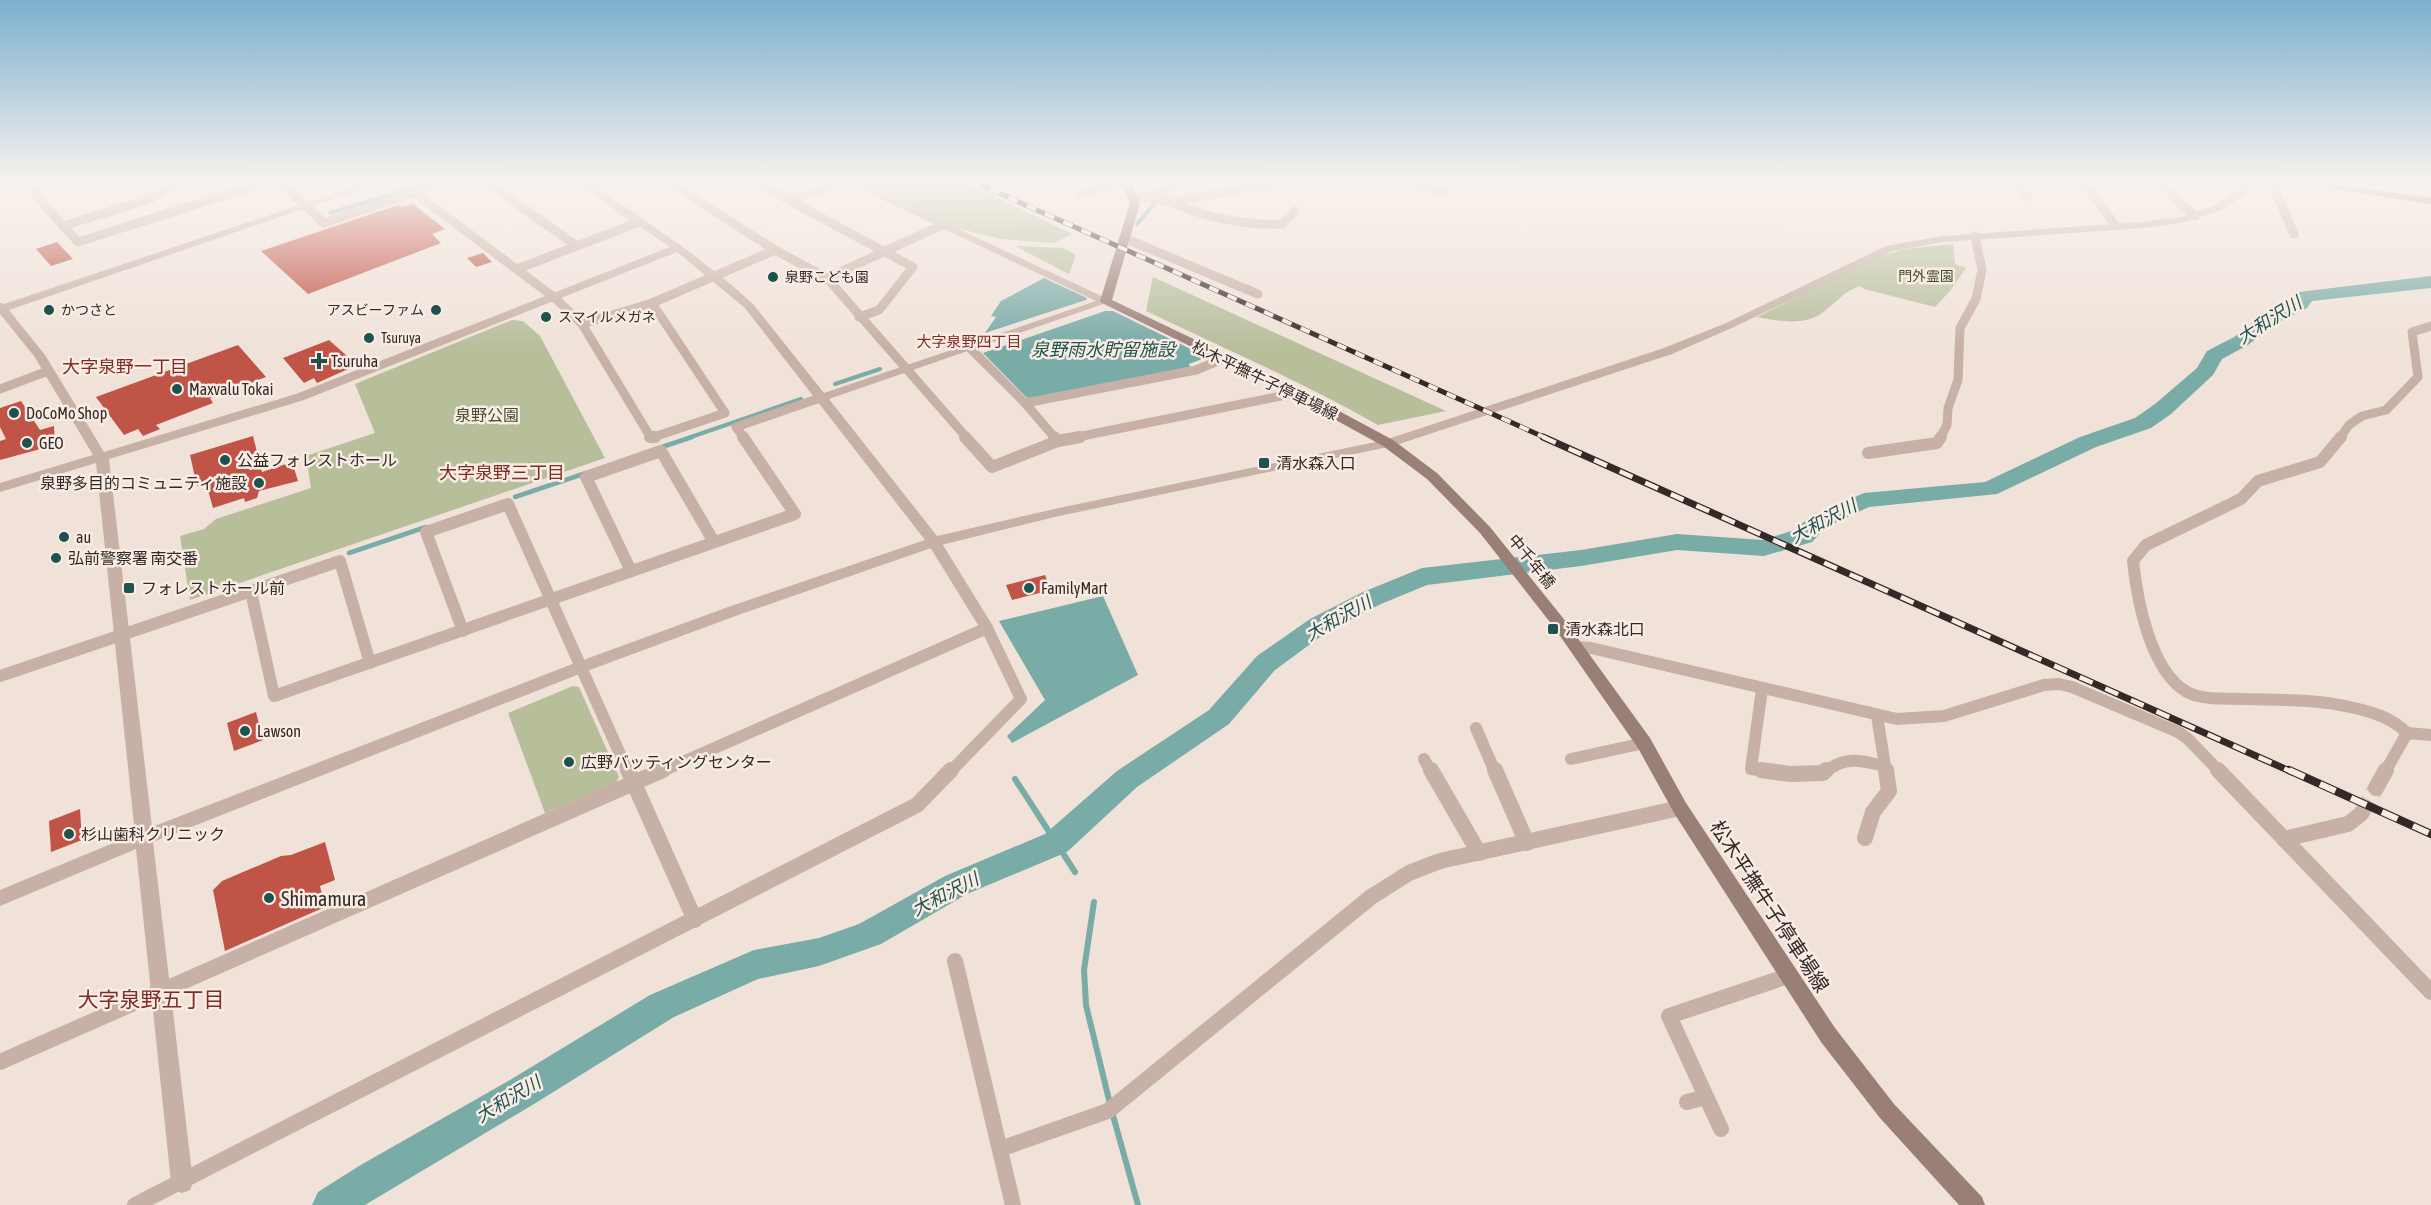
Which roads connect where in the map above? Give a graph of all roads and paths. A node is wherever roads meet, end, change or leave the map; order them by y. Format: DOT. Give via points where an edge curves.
graph roads {
  1 [pos="73,237"];
  2 [pos="93,237"];
  3 [pos="210,237"];
  4 [pos="474,237"];
  5 [pos="565,237"];
  6 [pos="600,237"];
  7 [pos="662,237"];
  8 [pos="755,237"];
  9 [pos="857,237"];
  10 [pos="914,237"];
  11 [pos="968,237"];
  12 [pos="1964,237"];
  13 [pos="1975,237"];
  14 [pos="1124,238"];
  15 [pos="577,246"];
  16 [pos="678,248"];
  17 [pos="775,250"];
  18 [pos="882,251"];
  19 [pos="517,269"];
  20 [pos="716,275"];
  21 [pos="827,278"];
  22 [pos="1258,294"];
  23 [pos="555,298"];
  24 [pos="1106,301"];
  25 [pos="652,303"];
  26 [pos="0,308"];
  27 [pos="859,316"];
  28 [pos="582,324"];
  29 [pos="2431,326"];
  30 [pos="970,348"];
  31 [pos="1223,359"];
  32 [pos="905,369"];
  33 [pos="48,371"];
  34 [pos="0,389"];
  35 [pos="1296,393"];
  36 [pos="820,398"];
  37 [pos="1025,403"];
  38 [pos="1058,441"];
  39 [pos="1388,443"];
  40 [pos="1868,453"];
  41 [pos="102,459"];
  42 [pos="0,488"];
  43 [pos="1485,530"];
  44 [pos="714,542"];
  45 [pos="934,542"];
  46 [pos="631,571"];
  47 [pos="251,592"];
  48 [pos="551,600"];
  49 [pos="1552,615"];
  50 [pos="987,628"];
  51 [pos="463,631"];
  52 [pos="123,636"];
  53 [pos="1576,647"];
  54 [pos="370,663"];
  55 [pos="581,667"];
  56 [pos="0,676"];
  57 [pos="1762,688"];
  58 [pos="1877,716"];
  59 [pos="1476,728"];
  60 [pos="2407,734"];
  61 [pos="2431,735"];
  62 [pos="1644,743"];
  63 [pos="1424,759"];
  64 [pos="1571,759"];
  65 [pos="1884,766"];
  66 [pos="632,784"];
  67 [pos="2376,788"];
  68 [pos="1680,808"];
  69 [pos="2361,814"];
  70 [pos="143,838"];
  71 [pos="1865,838"];
  72 [pos="2284,839"];
  73 [pos="1527,843"];
  74 [pos="1479,853"];
  75 [pos="0,898"];
  76 [pos="695,920"];
  77 [pos="955,961"];
  78 [pos="1788,976"];
  79 [pos="161,990"];
  80 [pos="2431,992"];
  81 [pos="0,1062"];
  82 [pos="1706,1097"];
  83 [pos="1687,1102"];
  84 [pos="1721,1129"];
  85 [pos="1000,1149"];
  86 [pos="182,1182"];
  87 [pos="135,1205"];
  88 [pos="1013,1205"];
  89 [pos="1974,1205"];
  1 -- 2 [label="street" via="78,242"];
  3 -- 26 [label="street"];
  4 -- 19 [label="street"];
  5 -- 15 [label="street"];
  6 -- 15 [label="street"];
  7 -- 16 [label="street"];
  8 -- 17 [label="street"];
  9 -- 18 [label="street"];
  10 -- 18 [label="street"];
  11 -- 24 [label="street"];
  12 -- 39 [label="street" via="1890,248 1668,351"];
  13 -- 40 [label="street" via="1982,270 1976,300 1960,328 1958,380 1948,408 1947,425 1937,443"];
  14 -- 22 [label="street"];
  14 -- 24 [label="main road"];
  15 -- 19 [label="street"];
  16 -- 20 [label="street"];
  16 -- 23 [label="street"];
  17 -- 20 [label="street"];
  17 -- 21 [label="street"];
  18 -- 21 [label="street"];
  18 -- 27 [label="street" via="913,267 879,310"];
  19 -- 23 [label="street"];
  20 -- 25 [label="street"];
  20 -- 36 [label="street" via="749,306"];
  21 -- 27 [label="street"];
  23 -- 28 [label="street"];
  23 -- 41 [label="street" via="300,397"];
  24 -- 30 [label="street"];
  24 -- 31 [label="main road, 松木平撫牛子停車場線"];
  25 -- 28 [label="street"];
  25 -- 28 [label="street" via="725,413 651,438"];
  26 -- 33 [label="street"];
  27 -- 32 [label="street"];
  29 -- 60 [label="street" via="2412,332 2418,378 2386,410 2362,416 2349,425 2320,462 2258,481 2241,499 2146,545 2133,561 2144,624 2166,674 2187,692 2208,698 2325,701 2379,714"];
  30 -- 32 [label="street"];
  30 -- 37 [label="street"];
  31 -- 35 [label="main road, 松木平撫牛子停車場線"];
  31 -- 37 [label="street" via="1196,370"];
  32 -- 36 [label="street"];
  32 -- 38 [label="street" via="992,467"];
  33 -- 34 [label="street"];
  33 -- 41 [label="street"];
  35 -- 38 [label="street"];
  35 -- 39 [label="main road, 松木平撫牛子停車場線"];
  36 -- 44 [label="street" via="736,427 795,514"];
  36 -- 45 [label="street"];
  37 -- 38 [label="street"];
  39 -- 43 [label="main road, 松木平撫牛子停車場線" via="1432,476"];
  39 -- 45 [label="street"];
  41 -- 42 [label="street"];
  41 -- 52 [label="street"];
  43 -- 49 [label="main road, 中千年橋"];
  44 -- 46 [label="street"];
  44 -- 46 [label="street" via="661,451 586,477"];
  45 -- 50 [label="street"];
  45 -- 55 [label="street"];
  46 -- 48 [label="street"];
  47 -- 52 [label="street"];
  47 -- 54 [label="street" via="340,561"];
  47 -- 54 [label="street" via="274,696"];
  48 -- 51 [label="street"];
  48 -- 51 [label="street" via="508,504 426,532"];
  48 -- 55 [label="street"];
  49 -- 53 [label="main road, 松木平撫牛子停車場線"];
  50 -- 66 [label="street"];
  50 -- 76 [label="street" via="1021,699 917,805"];
  51 -- 54 [label="street"];
  52 -- 56 [label="street"];
  52 -- 70 [label="street"];
  53 -- 57 [label="street"];
  53 -- 62 [label="main road, 松木平撫牛子停車場線"];
  55 -- 66 [label="street"];
  55 -- 70 [label="street"];
  57 -- 58 [label="street"];
  57 -- 65 [label="street" via="1751,769 1790,774 1823,773 1837,762 1863,761"];
  58 -- 65 [label="street"];
  58 -- 72 [label="street" via="1944,716 2044,685 2072,687 2188,739"];
  59 -- 73 [label="street"];
  60 -- 61 [label="street"];
  60 -- 67 [label="street"];
  62 -- 64 [label="street"];
  62 -- 68 [label="main road, 松木平撫牛子停車場線"];
  63 -- 74 [label="street"];
  65 -- 71 [label="street" via="1889,791 1873,812"];
  66 -- 76 [label="street"];
  66 -- 79 [label="street"];
  68 -- 73 [label="street"];
  68 -- 78 [label="main road, 松木平撫牛子停車場線"];
  69 -- 72 [label="street" via="2348,825"];
  70 -- 75 [label="street"];
  70 -- 79 [label="street"];
  72 -- 80 [label="street"];
  73 -- 74 [label="street"];
  74 -- 85 [label="street" via="1440,861 1409,873 1371,897 1112,1108"];
  76 -- 86 [label="street"];
  77 -- 85 [label="street"];
  78 -- 82 [label="street" via="1669,1016"];
  78 -- 89 [label="main road, 松木平撫牛子停車場線" via="1887,1112"];
  79 -- 81 [label="street"];
  79 -- 86 [label="street"];
  82 -- 83 [label="street"];
  82 -- 84 [label="street"];
  85 -- 88 [label="street"];
  86 -- 87 [label="street"];
}
